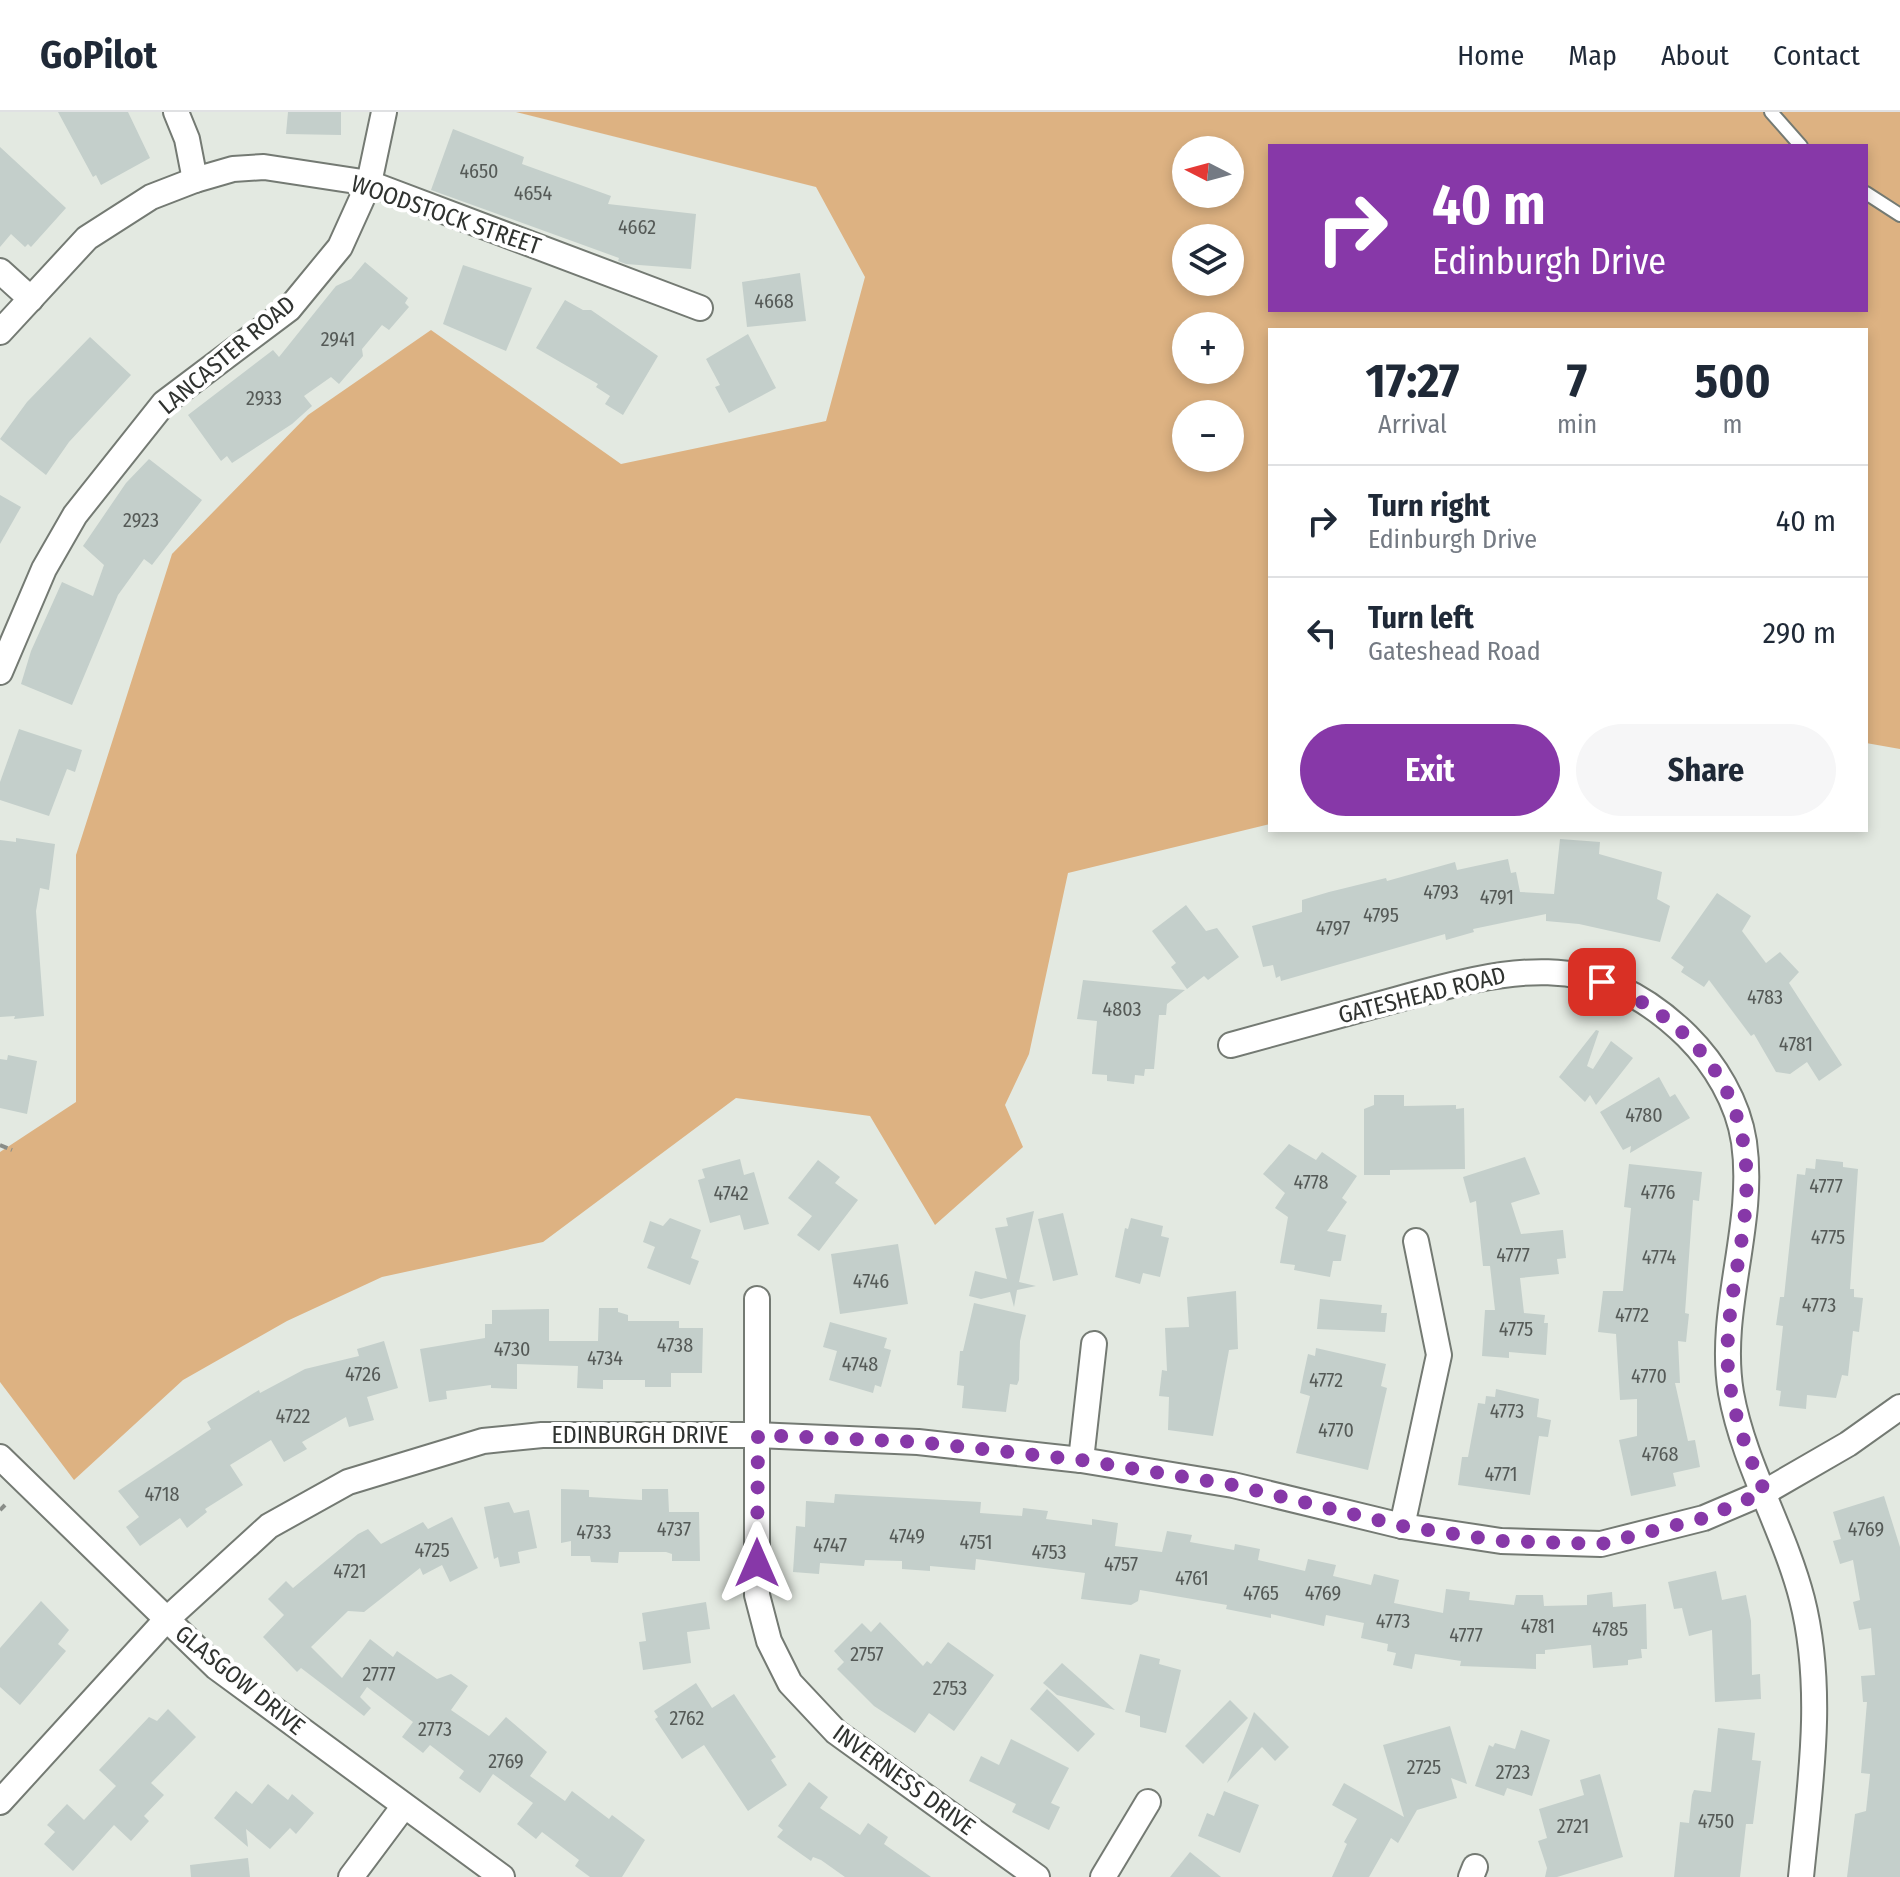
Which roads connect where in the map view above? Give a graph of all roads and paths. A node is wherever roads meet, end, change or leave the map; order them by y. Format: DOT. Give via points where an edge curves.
graph roads {
  1 [pos="176,112"];
  2 [pos="384,112"];
  3 [pos="1771,112"];
  4 [pos="1799,144"];
  5 [pos="195,180"];
  6 [pos="369,183"];
  7 [pos="1868,194"];
  8 [pos="1900,215"];
  9 [pos="0,271"];
  10 [pos="31,299"];
  11 [pos="700,308"];
  12 [pos="0,332"];
  13 [pos="0,672"];
  14 [pos="1231,1045"];
  15 [pos="0,1145"];
  16 [pos="12,1150"];
  17 [pos="1416,1241"];
  18 [pos="757,1299"];
  19 [pos="1094,1344"];
  20 [pos="1900,1407"];
  21 [pos="758,1435"];
  22 [pos="0,1457"];
  23 [pos="1081,1460"];
  24 [pos="1765,1492"];
  25 [pos="5,1505"];
  26 [pos="0,1510"];
  27 [pos="1402,1526"];
  28 [pos="166,1620"];
  29 [pos="0,1802"];
  30 [pos="1148,1802"];
  31 [pos="404,1806"];
  32 [pos="351,1877"];
  33 [pos="502,1877"];
  34 [pos="1037,1877"];
  35 [pos="1103,1877"];
  36 [pos="1801,1877"];
  1 -- 5 [label="street"];
  2 -- 6 [label="street, LANCASTER ROAD"];
  3 -- 4 [label="lane"];
  5 -- 6 [label="street, WOODSTOCK STREET" via="264,167"];
  5 -- 10 [label="street, WOODSTOCK STREET" via="151,197 87,238"];
  6 -- 11 [label="street, WOODSTOCK STREET"];
  6 -- 13 [label="street, LANCASTER ROAD" via="340,247 289,309 164,403 75,515 44,569"];
  7 -- 8 [label="lane"];
  9 -- 10 [label="street"];
  10 -- 12 [label="street, WOODSTOCK STREET"];
  14 -- 24 [label="street, GATESHEAD ROAD" via="1485,975 1514,972 1560,971 1602,982 1666,1016 1717,1072 1744,1141 1746,1198 1728,1367 1749,1459"];
  15 -- 16 [label="path"];
  17 -- 27 [label="street" via="1439,1355"];
  18 -- 21 [label="street, INVERNESS DRIVE"];
  19 -- 23 [label="street"];
  20 -- 24 [label="street, EDINBURGH DRIVE" via="1837,1452"];
  21 -- 23 [label="street, EDINBURGH DRIVE" via="918,1442"];
  21 -- 28 [label="street, EDINBURGH DRIVE" via="542,1435 483,1441 348,1482 269,1526"];
  21 -- 34 [label="street, INVERNESS DRIVE" via="757,1595 769,1641 790,1683 836,1732"];
  22 -- 28 [label="street, GLASGOW DRIVE"];
  23 -- 27 [label="street, EDINBURGH DRIVE" via="1233,1485"];
  24 -- 27 [label="street, EDINBURGH DRIVE" via="1704,1518 1601,1544 1501,1541"];
  24 -- 36 [label="street, GATESHEAD ROAD" via="1802,1600 1812,1668 1813,1746"];
  25 -- 26 [label="path"];
  28 -- 29 [label="street, EDINBURGH DRIVE"];
  28 -- 31 [label="street, GLASGOW DRIVE" via="216,1667"];
  30 -- 35 [label="street"];
  31 -- 32 [label="street"];
  31 -- 33 [label="street, GLASGOW DRIVE"];
}
